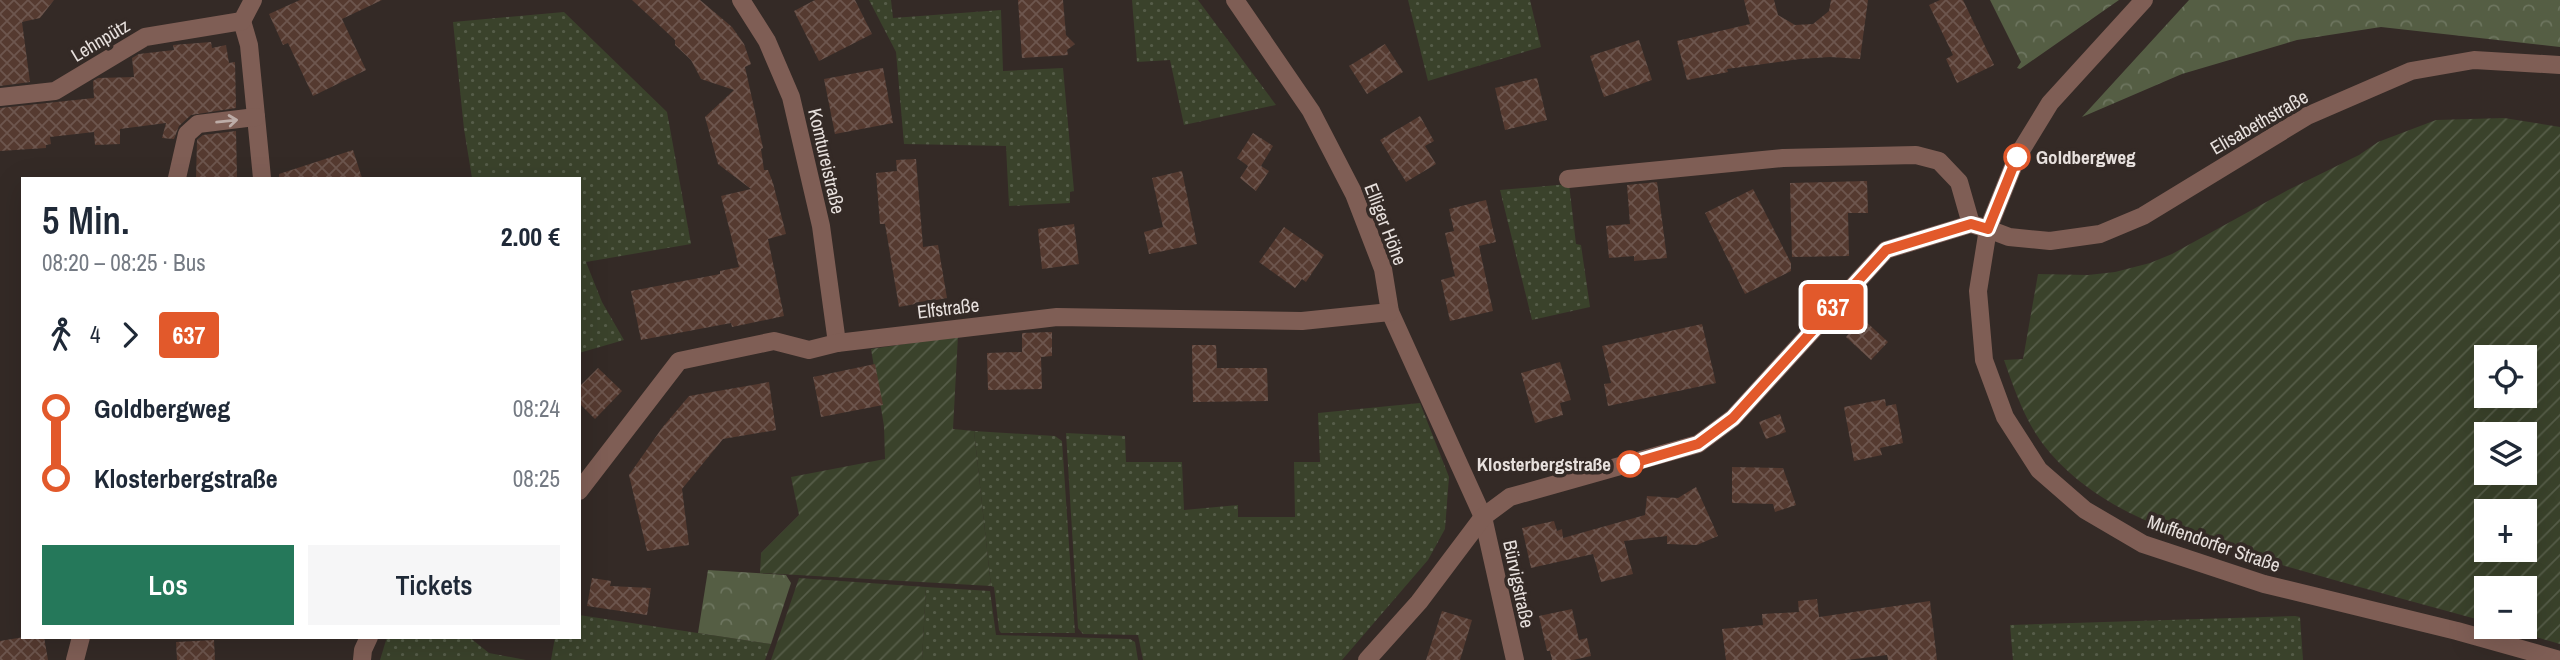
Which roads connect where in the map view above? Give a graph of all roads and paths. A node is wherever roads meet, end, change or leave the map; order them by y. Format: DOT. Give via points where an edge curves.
graph roads {
  1 [pos="253,0"];
  2 [pos="741,0"];
  3 [pos="1235,0"];
  4 [pos="2144,0"];
  5 [pos="242,20"];
  6 [pos="2560,65"];
  7 [pos="0,97"];
  8 [pos="256,117"];
  9 [pos="177,177"];
  10 [pos="262,177"];
  11 [pos="1568,178"];
  12 [pos="1979,227"];
  13 [pos="1390,312"];
  14 [pos="838,343"];
  15 [pos="581,488"];
  16 [pos="1483,517"];
  17 [pos="80,639"];
  18 [pos="368,639"];
  19 [pos="75,660"];
  20 [pos="362,660"];
  21 [pos="1367,660"];
  22 [pos="1515,660"];
  23 [pos="2560,660"];
  1 -- 5 [label="street"];
  2 -- 14 [label="street, Komtureistraße" via="767,41 791,97 821,226"];
  3 -- 13 [label="street, Elliger Höhe" via="1311,111 1354,194 1383,269"];
  4 -- 12 [label="street" via="2050,103"];
  5 -- 7 [label="street, Lehnpütz" via="145,37 55,91"];
  5 -- 8 [label="street"];
  6 -- 12 [label="street, Elisabethstraße" via="2474,60 2411,71 2307,116 2143,216 2100,234 2050,241 2009,237"];
  9 -- 8 [label="street, one-way" via="187,134 198,124"];
  8 -- 10 [label="street"];
  11 -- 12 [label="street" via="1783,158 1916,155 1939,161 1959,182"];
  12 -- 16 [label="street" via="1886,250 1733,418 1698,444 1510,497"];
  12 -- 23 [label="street, Muffendorfer Straße" via="1984,360 2005,417 2039,470 2085,510 2143,544 2252,580"];
  13 -- 14 [label="street, Elfstraße" via="1302,321 1057,317"];
  13 -- 16 [label="street, Elliger Höhe"];
  14 -- 15 [label="street, Elfstraße" via="809,350 774,341 679,362"];
  16 -- 21 [label="street" via="1419,602"];
  16 -- 22 [label="street, Bürvigstraße"];
  17 -- 19 [label="street"];
  18 -- 20 [label="street"];
}
